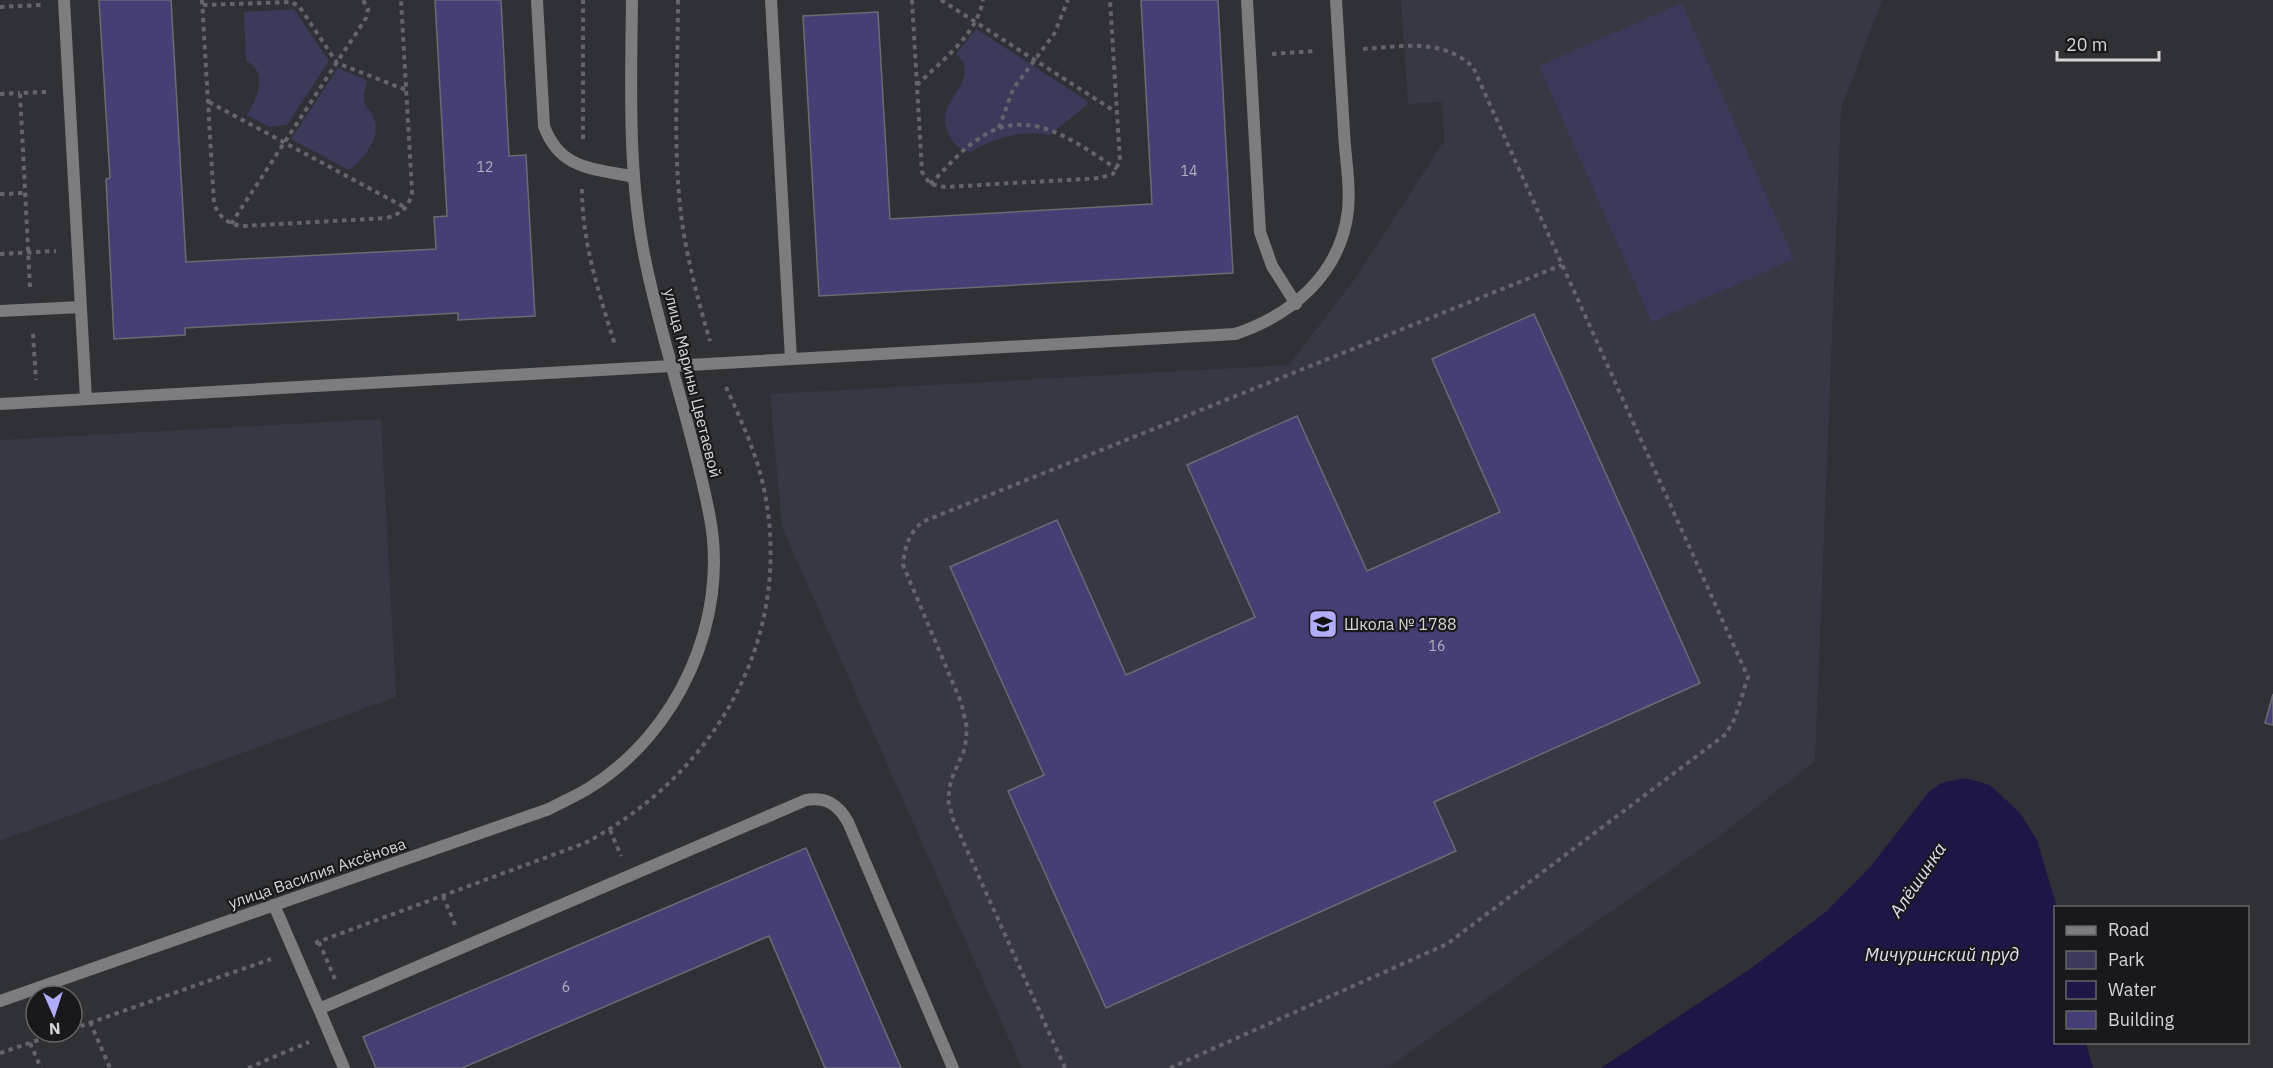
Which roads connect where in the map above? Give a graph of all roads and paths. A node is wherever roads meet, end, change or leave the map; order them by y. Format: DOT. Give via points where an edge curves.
graph roads {
  1 [pos="303,0"];
  2 [pos="363,0"];
  3 [pos="401,0"];
  4 [pos="537,0"];
  5 [pos="632,0"];
  6 [pos="678,0"];
  7 [pos="771,0"];
  8 [pos="912,0"];
  9 [pos="941,0"];
  10 [pos="983,0"];
  11 [pos="1068,0"];
  12 [pos="1110,0"];
  13 [pos="1247,0"];
  14 [pos="1336,0"];
  15 [pos="64,2"];
  16 [pos="202,2"];
  17 [pos="299,6"];
  18 [pos="0,8"];
  19 [pos="976,22"];
  20 [pos="1339,50"];
  21 [pos="1250,55"];
  22 [pos="1035,60"];
  23 [pos="337,63"];
  24 [pos="917,86"];
  25 [pos="406,90"];
  26 [pos="69,91"];
  27 [pos="20,93"];
  28 [pos="0,94"];
  29 [pos="208,101"];
  30 [pos="1117,112"];
  31 [pos="999,128"];
  32 [pos="284,142"];
  33 [pos="1117,168"];
  34 [pos="634,177"];
  35 [pos="930,184"];
  36 [pos="25,193"];
  37 [pos="0,194"];
  38 [pos="406,208"];
  39 [pos="231,224"];
  40 [pos="78,250"];
  41 [pos="28,252"];
  42 [pos="0,254"];
  43 [pos="1562,265"];
  44 [pos="1296,304"];
  45 [pos="81,307"];
  46 [pos="32,309"];
  47 [pos="0,311"];
  48 [pos="791,359"];
  49 [pos="716,363"];
  50 [pos="673,366"];
  51 [pos="86,399"];
  52 [pos="37,402"];
  53 [pos="0,404"];
  54 [pos="633,753"];
  55 [pos="442,896"];
  56 [pos="274,905"];
  57 [pos="319,942"];
  58 [pos="464,947"];
  59 [pos="294,951"];
  60 [pos="344,999"];
  61 [pos="0,1001"];
  62 [pos="319,1009"];
  63 [pos="90,1022"];
  64 [pos="84,1024"];
  65 [pos="329,1033"];
  66 [pos="27,1044"];
  67 [pos="30,1044"];
  68 [pos="0,1053"];
  69 [pos="40,1068"];
  70 [pos="110,1068"];
  71 [pos="248,1068"];
  72 [pos="344,1068"];
  73 [pos="953,1068"];
  74 [pos="1065,1068"];
  75 [pos="1170,1068"];
  1 -- 17 [label="path"];
  2 -- 23 [label="path" via="368,13"];
  3 -- 25 [label="path"];
  4 -- 34 [label="street" via="544,126 550,142 569,161"];
  5 -- 34 [label="street, улица Марины Цветаевой"];
  6 -- 49 [label="path" via="680,207 692,275"];
  7 -- 48 [label="street"];
  8 -- 24 [label="path"];
  9 -- 19 [label="path"];
  10 -- 19 [label="path"];
  11 -- 22 [label="path" via="1054,33"];
  12 -- 30 [label="path"];
  13 -- 21 [label="street"];
  14 -- 20 [label="street"];
  15 -- 18 [label="path"];
  15 -- 26 [label="street"];
  16 -- 17 [label="path" via="285,1"];
  16 -- 29 [label="path"];
  17 -- 23 [label="path"];
  19 -- 22 [label="path"];
  19 -- 24 [label="path"];
  20 -- 21 [label="path"];
  20 -- 43 [label="path" via="1425,45 1462,56 1473,67"];
  20 -- 44 [label="street" via="1348,210 1338,248 1321,277"];
  21 -- 44 [label="street" via="1260,232 1272,266"];
  22 -- 30 [label="path"];
  22 -- 31 [label="path" via="1013,89"];
  23 -- 25 [label="path"];
  23 -- 32 [label="path"];
  24 -- 35 [label="path" via="922,172"];
  25 -- 38 [label="path" via="411,192"];
  26 -- 27 [label="path"];
  26 -- 40 [label="street"];
  27 -- 28 [label="path"];
  27 -- 36 [label="path"];
  29 -- 32 [label="path"];
  29 -- 39 [label="path" via="214,204 218,214"];
  30 -- 33 [label="path"];
  31 -- 33 [label="path" via="1050,128"];
  31 -- 35 [label="path" via="973,142"];
  32 -- 38 [label="path"];
  32 -- 39 [label="path"];
  33 -- 35 [label="path" via="1100,178 945,187"];
  34 -- 50 [label="street, улица Марины Цветаевой" via="650,283"];
  36 -- 37 [label="path"];
  36 -- 41 [label="path"];
  38 -- 39 [label="path" via="386,218"];
  40 -- 41 [label="path"];
  40 -- 45 [label="street"];
  41 -- 42 [label="path"];
  41 -- 46 [label="path"];
  43 -- 74 [label="path" via="922,522 911,533 904,546 903,565 962,702 967,728 964,748 951,780 948,800 953,819"];
  43 -- 75 [label="path" via="1748,677 1731,727 1717,742 1447,944"];
  44 -- 48 [label="street" via="1261,325 1235,334"];
  45 -- 46 [label="street"];
  45 -- 51 [label="street"];
  46 -- 47 [label="street"];
  46 -- 52 [label="path"];
  48 -- 49 [label="street"];
  49 -- 50 [label="street"];
  49 -- 55 [label="path" via="753,449 762,481 769,539 768,578 758,638 725,716 676,778 627,820 585,843"];
  50 -- 51 [label="street"];
  50 -- 54 [label="street, улица Марины Цветаевой" via="710,520 711,600 687,678 655,729"];
  51 -- 52 [label="street"];
  52 -- 53 [label="street"];
  54 -- 56 [label="street, улица Василия Аксёнова" via="590,788 549,809"];
  55 -- 57 [label="path"];
  55 -- 58 [label="path"];
  56 -- 59 [label="street"];
  56 -- 61 [label="street, улица Василия Аксёнова"];
  57 -- 59 [label="path"];
  57 -- 60 [label="path"];
  58 -- 60 [label="street"];
  58 -- 73 [label="street" via="806,800 825,800 842,812 848,822"];
  59 -- 62 [label="street"];
  59 -- 63 [label="path"];
  60 -- 62 [label="street"];
  62 -- 65 [label="street"];
  63 -- 64 [label="path"];
  63 -- 70 [label="path"];
  65 -- 71 [label="path"];
  65 -- 72 [label="street"];
  66 -- 68 [label="path"];
  67 -- 69 [label="path"];
}
